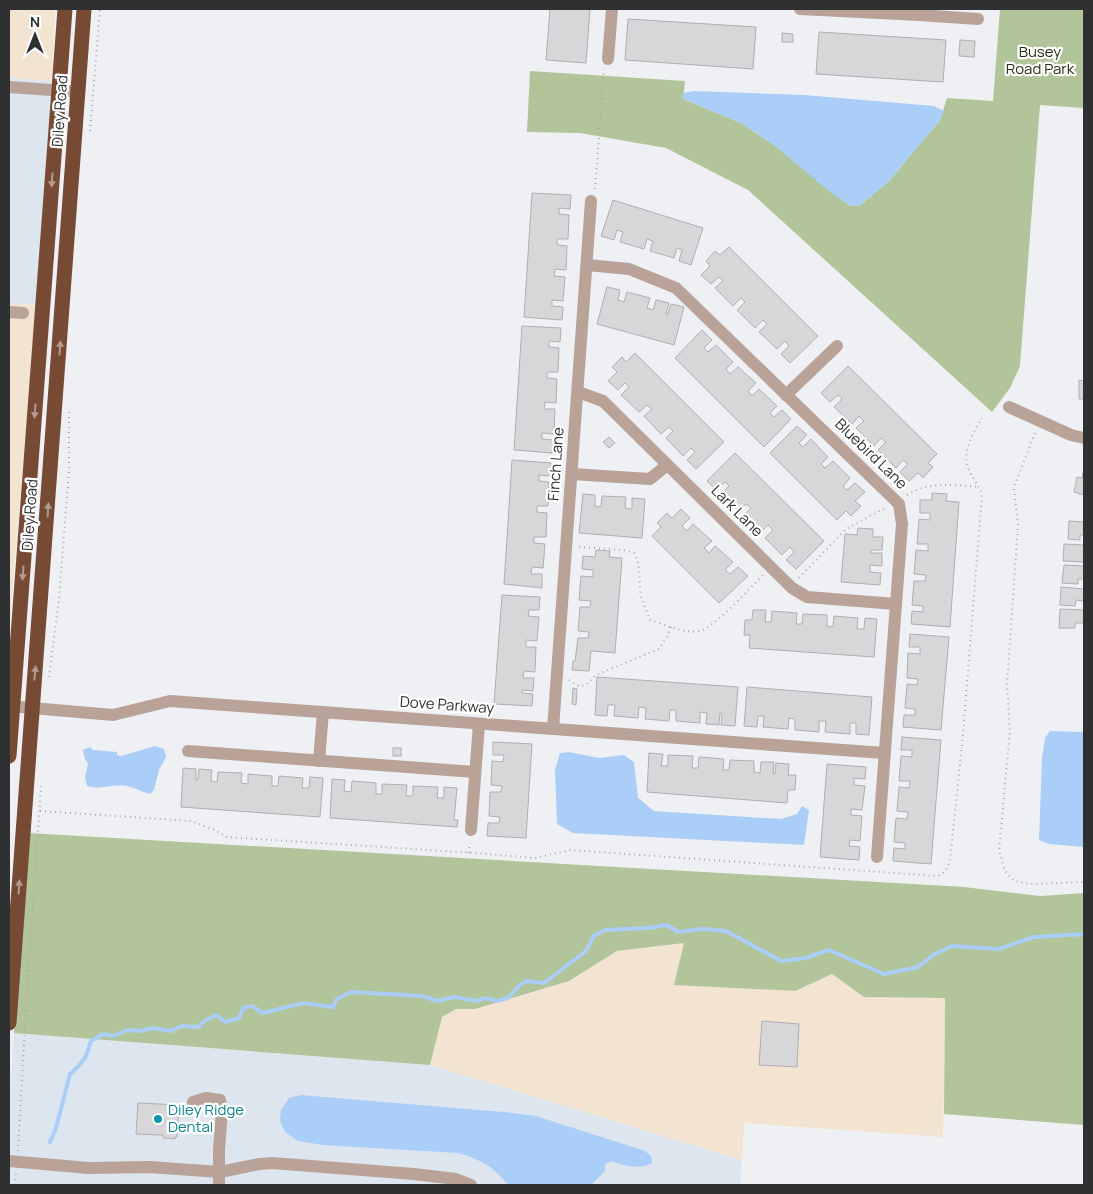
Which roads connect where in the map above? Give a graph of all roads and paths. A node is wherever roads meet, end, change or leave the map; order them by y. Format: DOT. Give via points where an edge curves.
graph roads {
  1 [pos="65,9"];
  2 [pos="84,9"];
  3 [pos="100,9"];
  4 [pos="612,9"];
  5 [pos="800,9"];
  6 [pos="807,9"];
  7 [pos="923,12"];
  8 [pos="978,19"];
  9 [pos="608,59"];
  10 [pos="9,87"];
  11 [pos="59,90"];
  12 [pos="79,92"];
  13 [pos="89,136"];
  14 [pos="592,201"];
  15 [pos="587,265"];
  16 [pos="9,312"];
  17 [pos="23,313"];
  18 [pos="837,346"];
  19 [pos="578,392"];
  20 [pos="786,395"];
  21 [pos="69,406"];
  22 [pos="1010,407"];
  23 [pos="982,418"];
  24 [pos="1040,421"];
  25 [pos="1084,438"];
  26 [pos="667,465"];
  27 [pos="572,474"];
  28 [pos="980,487"];
  29 [pos="896,502"];
  30 [pos="566,546"];
  31 [pos="771,568"];
  32 [pos="790,587"];
  33 [pos="896,604"];
  34 [pos="671,627"];
  35 [pos="557,670"];
  36 [pos="48,685"];
  37 [pos="11,706"];
  38 [pos="32,708"];
  39 [pos="323,712"];
  40 [pos="479,724"];
  41 [pos="553,729"];
  42 [pos="188,751"];
  43 [pos="884,753"];
  44 [pos="9,756"];
  45 [pos="318,761"];
  46 [pos="475,772"];
  47 [pos="42,782"];
  48 [pos="40,812"];
  49 [pos="471,830"];
  50 [pos="877,857"];
  51 [pos="1084,882"];
  52 [pos="9,1023"];
  53 [pos="193,1102"];
  54 [pos="13,1162"];
  55 [pos="220,1179"];
  56 [pos="15,1185"];
  57 [pos="471,1185"];
  1 -- 11 [label="highway, Diley Road"];
  2 -- 12 [label="highway, Diley Road"];
  3 -- 13 [label="path"];
  4 -- 9 [label="street"];
  5 -- 6 [label="street"];
  6 -- 7 [label="street"];
  7 -- 8 [label="street"];
  9 -- 14 [label="path" via="604,70"];
  10 -- 11 [label="street"];
  11 -- 12 [label="street"];
  11 -- 37 [label="highway, Diley Road, one-way"];
  38 -- 12 [label="highway, Diley Road, one-way"];
  14 -- 15 [label="street, Finch Lane"];
  15 -- 19 [label="street, Finch Lane"];
  15 -- 20 [label="street, Bluebird Lane" via="629,270 676,288"];
  16 -- 17 [label="street"];
  18 -- 20 [label="street"];
  19 -- 26 [label="street, Lark Lane" via="603,401"];
  19 -- 27 [label="street, Finch Lane"];
  20 -- 29 [label="street, Bluebird Lane"];
  21 -- 36 [label="path" via="69,470"];
  22 -- 24 [label="street"];
  23 -- 28 [label="path" via="965,458"];
  24 -- 25 [label="street"];
  24 -- 51 [label="path" via="1014,487 1018,525 1008,685 1010,732 999,850 1005,871 1014,881 1031,884"];
  26 -- 27 [label="street" via="650,479"];
  26 -- 31 [label="street, Lark Lane"];
  27 -- 30 [label="street, Finch Lane"];
  28 -- 29 [label="path" via="938,484 913,491"];
  28 -- 48 [label="path" via="982,495 950,861 947,869 936,876 570,850 535,858 226,837 191,821"];
  29 -- 32 [label="path" via="846,529"];
  29 -- 33 [label="street, Bluebird Lane" via="902,524"];
  30 -- 34 [label="path" via="634,553 639,561 643,604 650,620"];
  30 -- 35 [label="street, Finch Lane"];
  31 -- 32 [label="street, Lark Lane"];
  31 -- 34 [label="path" via="708,629 692,632"];
  32 -- 33 [label="street, Lark Lane" via="807,597"];
  33 -- 43 [label="street, Bluebird Lane"];
  34 -- 35 [label="path" via="659,649 596,675 586,685 579,686"];
  35 -- 41 [label="street, Finch Lane"];
  37 -- 38 [label="street, Dove Parkway"];
  37 -- 44 [label="highway, Diley Road"];
  38 -- 39 [label="street, Dove Parkway" via="113,715 170,701"];
  52 -- 38 [label="highway, Diley Road, one-way"];
  39 -- 40 [label="street, Dove Parkway"];
  39 -- 45 [label="street"];
  40 -- 41 [label="street, Dove Parkway"];
  40 -- 46 [label="street"];
  41 -- 43 [label="street, Dove Parkway"];
  42 -- 45 [label="street"];
  43 -- 50 [label="street, Bluebird Lane"];
  45 -- 46 [label="street"];
  46 -- 49 [label="street"];
  47 -- 48 [label="path"];
  48 -- 54 [label="path"];
  53 -- 55 [label="street" via="206,1098 220,1100"];
  54 -- 55 [label="street" via="88,1168 149,1167"];
  54 -- 56 [label="path"];
  55 -- 57 [label="street" via="252,1165 272,1163 414,1174 456,1179"];
}
